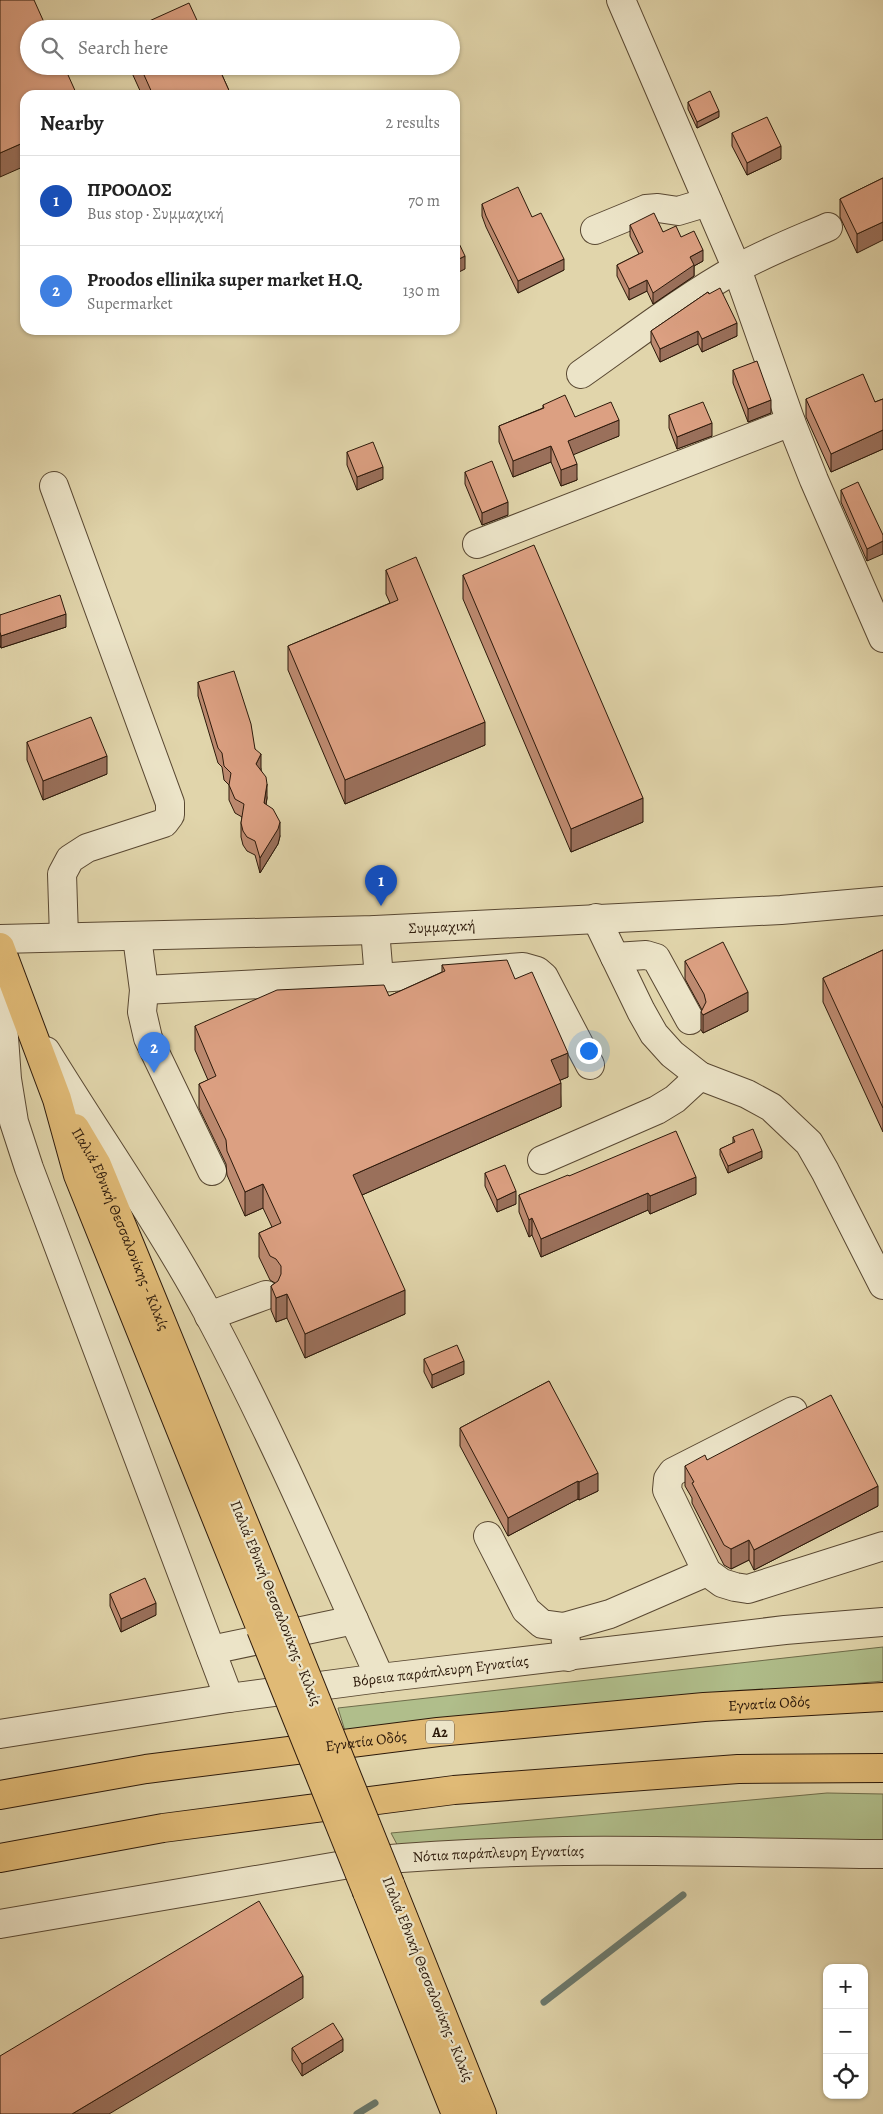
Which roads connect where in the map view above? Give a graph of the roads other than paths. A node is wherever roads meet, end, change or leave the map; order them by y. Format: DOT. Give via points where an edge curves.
graph roads {
  1 [pos="621,0"];
  2 [pos="708,202"];
  3 [pos="828,227"];
  4 [pos="595,230"];
  5 [pos="736,269"];
  6 [pos="581,374"];
  7 [pos="790,422"];
  8 [pos="54,486"];
  9 [pos="477,544"];
  10 [pos="883,638"];
  11 [pos="883,901"];
  12 [pos="596,918"];
  13 [pos="375,930"];
  14 [pos="64,937"];
  15 [pos="137,937"];
  16 [pos="0,939"];
  17 [pos="0,947"];
  18 [pos="615,957"];
  19 [pos="379,978"];
  20 [pos="0,982"];
  21 [pos="144,990"];
  22 [pos="690,1020"];
  23 [pos="28,1022"];
  24 [pos="590,1065"];
  25 [pos="700,1076"];
  26 [pos="542,1160"];
  27 [pos="212,1171"];
  28 [pos="883,1285"];
  29 [pos="266,1295"];
  30 [pos="210,1316"];
  31 [pos="794,1412"];
  32 [pos="488,1536"];
  33 [pos="883,1546"];
  34 [pos="707,1572"];
  35 [pos="354,1620"];
  36 [pos="883,1622"];
  37 [pos="564,1627"];
  38 [pos="211,1650"];
  39 [pos="568,1657"];
  40 [pos="380,1678"];
  41 [pos="883,1697"];
  42 [pos="229,1698"];
  43 [pos="0,1734"];
  44 [pos="883,1768"];
  45 [pos="0,1795"];
  46 [pos="883,1854"];
  47 [pos="0,1858"];
  48 [pos="379,1888"];
  49 [pos="0,1924"];
  50 [pos="456,2114"];
  51 [pos="482,2114"];
  1 -- 2 [label="street"];
  2 -- 4 [label="street" via="678,211 646,209"];
  2 -- 5 [label="street"];
  3 -- 5 [label="street"];
  5 -- 6 [label="street"];
  5 -- 7 [label="street"];
  7 -- 9 [label="street"];
  7 -- 10 [label="street"];
  8 -- 14 [label="street" via="170,803 170,815 164,823 87,848 70,859 62,874"];
  11 -- 12 [label="street, Συμμαχική" via="781,910"];
  12 -- 13 [label="street, Συμμαχική"];
  12 -- 18 [label="street"];
  13 -- 15 [label="street, Συμμαχική"];
  13 -- 19 [label="street"];
  14 -- 15 [label="street, Συμμαχική"];
  14 -- 16 [label="street, Συμμαχική"];
  15 -- 21 [label="street"];
  17 -- 23 [label="main road, Παλιά Εθνική Θεσσαλονίκης - Κιλκίς"];
  18 -- 22 [label="street" via="646,955 656,958"];
  18 -- 25 [label="street" via="654,1034 672,1054"];
  19 -- 21 [label="street"];
  19 -- 24 [label="street" via="515,968 537,970 544,977"];
  20 -- 38 [label="street" via="7,1079 14,1122 28,1168"];
  21 -- 27 [label="street" via="142,1012 148,1038"];
  23 -- 30 [label="street"];
  23 -- 48 [label="main road, Παλιά Εθνική Θεσσαλονίκης - Κιλκίς, bridge" via="58,1099 78,1174 272,1624"];
  25 -- 26 [label="street" via="658,1110"];
  25 -- 28 [label="street" via="771,1107 809,1144"];
  29 -- 30 [label="street"];
  30 -- 35 [label="street"];
  31 -- 34 [label="street" via="673,1472 668,1479 667,1490"];
  32 -- 37 [label="street" via="526,1610 542,1624"];
  33 -- 34 [label="street" via="748,1589 722,1583"];
  34 -- 37 [label="street" via="610,1614"];
  35 -- 38 [label="street"];
  35 -- 40 [label="street"];
  36 -- 39 [label="street, Βόρεια παράπλευρη Εγνατίας" via="785,1630"];
  37 -- 39 [label="street"];
  38 -- 42 [label="street"];
  39 -- 40 [label="street, Βόρεια παράπλευρη Εγνατίας"];
  40 -- 42 [label="street, Βόρεια παράπλευρη Εγνατίας"];
  41 -- 45 [label="main road, Εγνατία Οδός / Α2" via="704,1707 438,1732 146,1769"];
  42 -- 43 [label="street, Βόρεια παράπλευρη Εγνατίας"];
  44 -- 47 [label="main road" via="738,1769 454,1790 163,1828"];
  46 -- 49 [label="street, Νότια παράπλευρη Εγνατίας" via="562,1852 416,1856 367,1860"];
  48 -- 50 [label="main road, Παλιά Εθνική Θεσσαλονίκης - Κιλκίς"];
  48 -- 51 [label="main road, Παλιά Εθνική Θεσσαλονίκης - Κιλκίς"];
}
